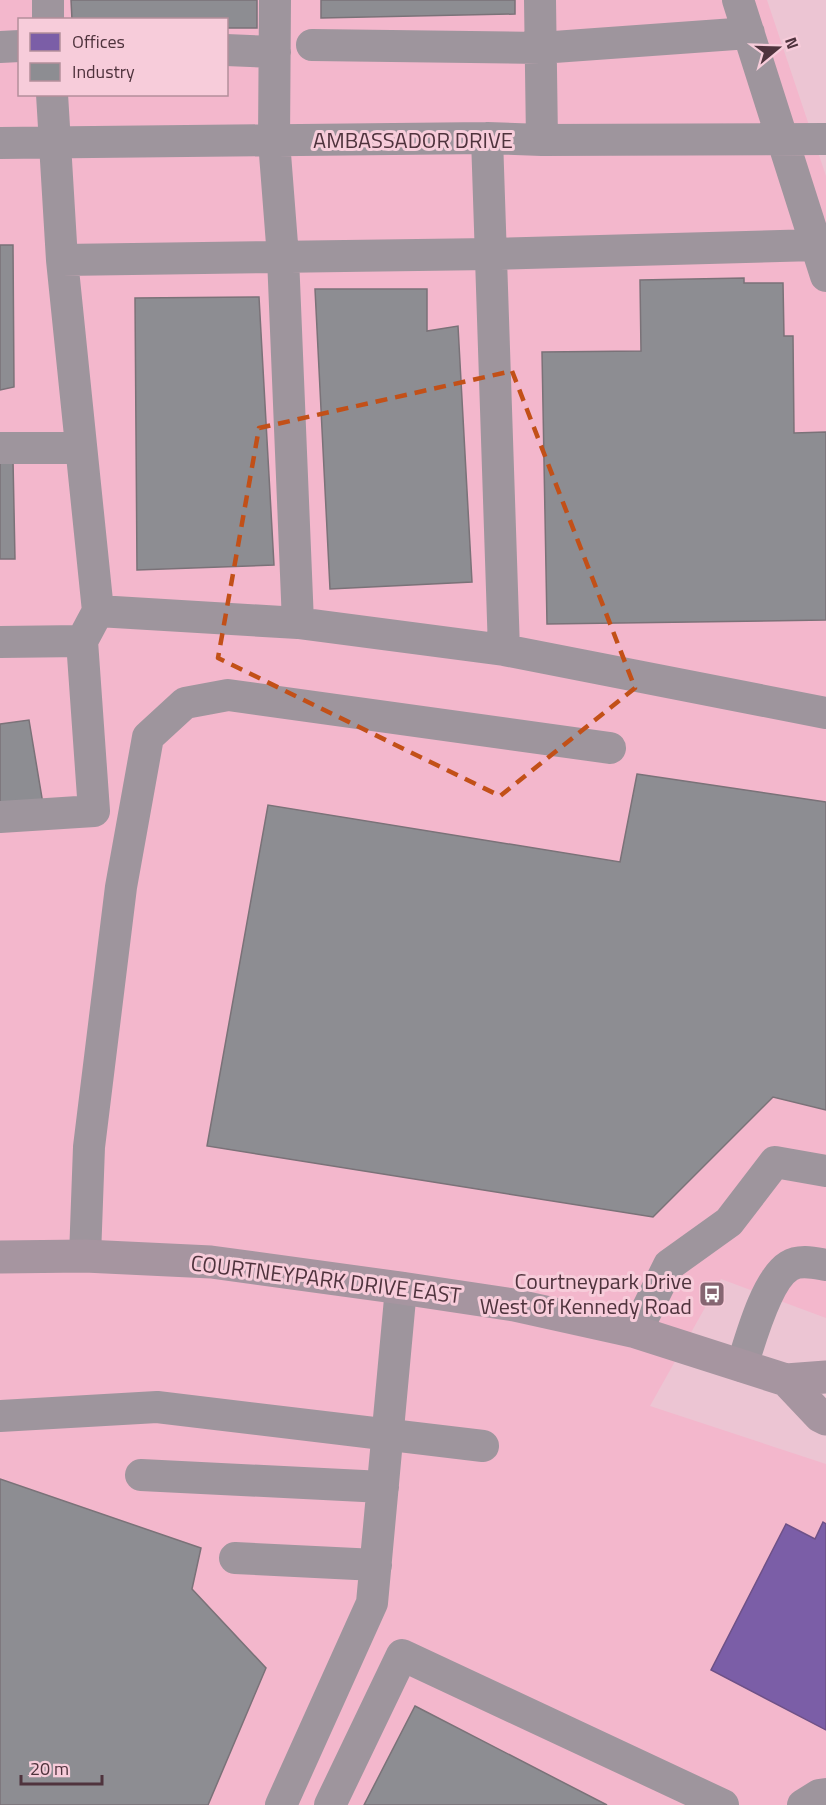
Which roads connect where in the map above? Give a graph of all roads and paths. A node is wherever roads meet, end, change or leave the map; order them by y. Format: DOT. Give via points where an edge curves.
graph roads {
  1 [pos="48,0"];
  2 [pos="275,0"];
  3 [pos="540,0"];
  4 [pos="738,0"];
  5 [pos="48,18"];
  6 [pos="749,33"];
  7 [pos="312,45"];
  8 [pos="0,46"];
  9 [pos="18,46"];
  10 [pos="540,48"];
  11 [pos="228,50"];
  12 [pos="275,52"];
  13 [pos="52,96"];
  14 [pos="487,138"];
  15 [pos="826,139"];
  16 [pos="542,140"];
  17 [pos="783,140"];
  18 [pos="56,141"];
  19 [pos="274,141"];
  20 [pos="0,143"];
  21 [pos="816,245"];
  22 [pos="490,254"];
  23 [pos="283,257"];
  24 [pos="62,260"];
  25 [pos="826,276"];
  26 [pos="0,448"];
  27 [pos="81,448"];
  28 [pos="98,611"];
  29 [pos="298,623"];
  30 [pos="82,641"];
  31 [pos="0,642"];
  32 [pos="504,650"];
  33 [pos="826,713"];
  34 [pos="610,748"];
  35 [pos="0,818"];
  36 [pos="826,1171"];
  37 [pos="85,1256"];
  38 [pos="0,1257"];
  39 [pos="826,1265"];
  40 [pos="401,1288"];
  41 [pos="636,1332"];
  42 [pos="742,1366"];
  43 [pos="826,1377"];
  44 [pos="786,1380"];
  45 [pos="0,1416"];
  46 [pos="826,1419"];
  47 [pos="388,1433"];
  48 [pos="483,1446"];
  49 [pos="141,1474"];
  50 [pos="383,1487"];
  51 [pos="235,1558"];
  52 [pos="376,1565"];
  53 [pos="826,1794"];
  54 [pos="281,1805"];
  55 [pos="330,1805"];
  56 [pos="723,1805"];
  57 [pos="803,1805"];
  1 -- 5 [label="street"];
  2 -- 12 [label="street"];
  3 -- 10 [label="street"];
  4 -- 6 [label="street"];
  6 -- 10 [label="street"];
  6 -- 17 [label="street"];
  7 -- 10 [label="street"];
  8 -- 9 [label="street"];
  10 -- 16 [label="street"];
  11 -- 12 [label="street"];
  12 -- 19 [label="street"];
  13 -- 18 [label="street"];
  14 -- 16 [label="street, AMBASSADOR DRIVE"];
  14 -- 19 [label="street, AMBASSADOR DRIVE"];
  14 -- 22 [label="street"];
  15 -- 17 [label="street, AMBASSADOR DRIVE"];
  16 -- 17 [label="street, AMBASSADOR DRIVE"];
  17 -- 21 [label="street"];
  18 -- 19 [label="street, AMBASSADOR DRIVE"];
  18 -- 20 [label="street, AMBASSADOR DRIVE"];
  18 -- 24 [label="street"];
  19 -- 23 [label="street"];
  21 -- 22 [label="street"];
  21 -- 25 [label="street"];
  22 -- 23 [label="street"];
  22 -- 32 [label="street"];
  23 -- 24 [label="street"];
  23 -- 29 [label="street"];
  24 -- 27 [label="street"];
  26 -- 27 [label="street"];
  27 -- 28 [label="street"];
  28 -- 29 [label="street"];
  28 -- 30 [label="street"];
  29 -- 32 [label="street"];
  30 -- 31 [label="street"];
  30 -- 35 [label="street" via="94,812"];
  32 -- 33 [label="street"];
  34 -- 37 [label="street" via="228,695 185,703 148,737 122,887 89,1147"];
  36 -- 41 [label="street" via="775,1162 729,1222 669,1265"];
  37 -- 38 [label="main road, COURTNEYPARK DRIVE EAST"];
  37 -- 40 [label="main road, COURTNEYPARK DRIVE EAST" via="211,1262"];
  39 -- 42 [label="street" via="802,1262 790,1265 781,1274 762,1307"];
  40 -- 41 [label="main road, COURTNEYPARK DRIVE EAST" via="514,1305"];
  40 -- 47 [label="street"];
  41 -- 42 [label="main road, COURTNEYPARK DRIVE EAST"];
  42 -- 44 [label="main road, COURTNEYPARK DRIVE EAST"];
  43 -- 44 [label="main road, COURTNEYPARK DRIVE EAST"];
  44 -- 46 [label="main road, COURTNEYPARK DRIVE EAST"];
  45 -- 47 [label="street" via="157,1407"];
  47 -- 48 [label="street"];
  47 -- 50 [label="street"];
  49 -- 50 [label="street"];
  50 -- 52 [label="street"];
  51 -- 52 [label="street"];
  52 -- 54 [label="street" via="372,1603"];
  53 -- 57 [label="street"];
  55 -- 56 [label="street" via="402,1655"];
}
